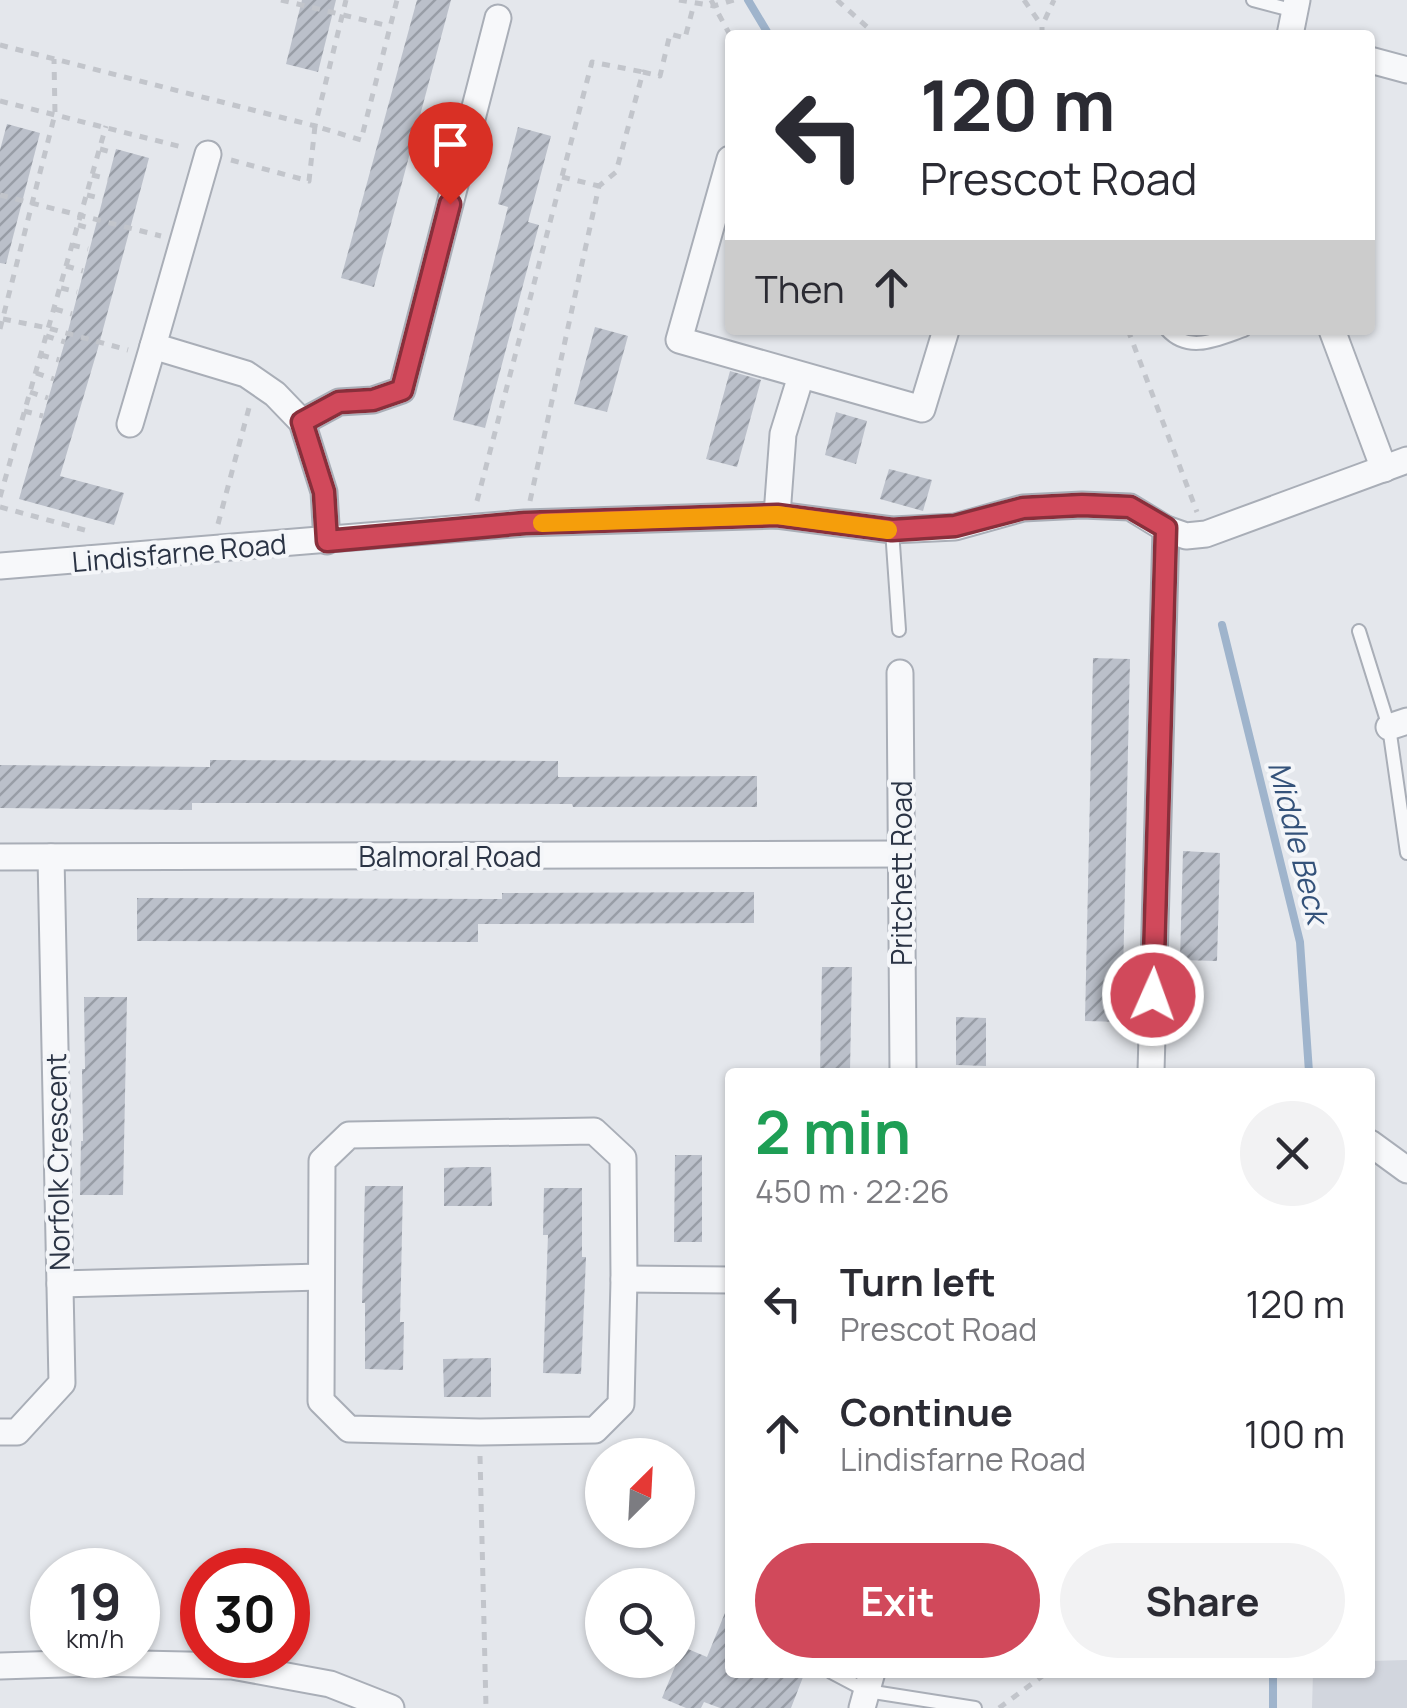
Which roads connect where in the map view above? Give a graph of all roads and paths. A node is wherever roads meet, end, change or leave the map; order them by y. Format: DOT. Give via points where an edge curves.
graph roads {
  1 [pos="280,0"];
  2 [pos="346,0"];
  3 [pos="397,0"];
  4 [pos="679,0"];
  5 [pos="734,0"];
  6 [pos="837,0"];
  7 [pos="1024,0"];
  8 [pos="1054,0"];
  9 [pos="1254,0"];
  10 [pos="712,3"];
  11 [pos="694,4"];
  12 [pos="343,15"];
  13 [pos="1294,15"];
  14 [pos="498,18"];
  15 [pos="1042,26"];
  16 [pos="390,27"];
  17 [pos="727,30"];
  18 [pos="870,30"];
  19 [pos="1042,30"];
  20 [pos="0,45"];
  21 [pos="54,58"];
  22 [pos="1375,61"];
  23 [pos="1407,70"];
  24 [pos="643,72"];
  25 [pos="0,101"];
  26 [pos="55,114"];
  27 [pos="106,126"];
  28 [pos="315,126"];
  29 [pos="39,136"];
  30 [pos="49,138"];
  31 [pos="100,149"];
  32 [pos="115,152"];
  33 [pos="208,154"];
  34 [pos="34,158"];
  35 [pos="43,161"];
  36 [pos="92,175"];
  37 [pos="562,177"];
  38 [pos="725,177"];
  39 [pos="108,179"];
  40 [pos="27,181"];
  41 [pos="38,184"];
  42 [pos="600,186"];
  43 [pos="0,195"];
  44 [pos="87,195"];
  45 [pos="103,199"];
  46 [pos="32,203"];
  47 [pos="81,215"];
  48 [pos="20,216"];
  49 [pos="29,218"];
  50 [pos="78,225"];
  51 [pos="94,230"];
  52 [pos="14,237"];
  53 [pos="23,240"];
  54 [pos="183,242"];
  55 [pos="72,245"];
  56 [pos="88,250"];
  57 [pos="8,259"];
  58 [pos="17,262"];
  59 [pos="66,266"];
  60 [pos="83,270"];
  61 [pos="3,280"];
  62 [pos="12,284"];
  63 [pos="60,288"];
  64 [pos="78,292"];
  65 [pos="3,305"];
  66 [pos="54,308"];
  67 [pos="72,314"];
  68 [pos="1,318"];
  69 [pos="48,328"];
  70 [pos="0,329"];
  71 [pos="944,335"];
  72 [pos="1130,335"];
  73 [pos="1171,335"];
  74 [pos="1227,335"];
  75 [pos="1334,335"];
  76 [pos="46,336"];
  77 [pos="65,342"];
  78 [pos="152,351"];
  79 [pos="41,355"];
  80 [pos="59,360"];
  81 [pos="36,373"];
  82 [pos="801,376"];
  83 [pos="54,380"];
  84 [pos="264,386"];
  85 [pos="30,392"];
  86 [pos="48,398"];
  87 [pos="24,411"];
  88 [pos="43,416"];
  89 [pos="302,422"];
  90 [pos="130,424"];
  91 [pos="1396,465"];
  92 [pos="0,497"];
  93 [pos="24,500"];
  94 [pos="42,505"];
  95 [pos="0,506"];
  96 [pos="61,510"];
  97 [pos="20,512"];
  98 [pos="777,515"];
  99 [pos="80,516"];
  100 [pos="38,517"];
  101 [pos="98,521"];
  102 [pos="58,522"];
  103 [pos="525,523"];
  104 [pos="77,528"];
  105 [pos="217,528"];
  106 [pos="470,528"];
  107 [pos="1166,528"];
  108 [pos="892,530"];
  109 [pos="1206,534"];
  110 [pos="327,541"];
  111 [pos="0,566"];
  112 [pos="899,630"];
  113 [pos="1359,631"];
  114 [pos="900,673"];
  115 [pos="1398,724"];
  116 [pos="1407,853"];
  117 [pos="901,854"];
  118 [pos="0,857"];
  119 [pos="50,857"];
  120 [pos="903,1068"];
  121 [pos="1150,1068"];
  122 [pos="1375,1147"];
  123 [pos="1407,1170"];
  124 [pos="321,1277"];
  125 [pos="624,1279"];
  126 [pos="725,1280"];
  127 [pos="60,1284"];
  128 [pos="0,1432"];
  129 [pos="480,1432"];
  130 [pos="0,1666"];
  131 [pos="843,1678"];
  132 [pos="1040,1678"];
  133 [pos="867,1690"];
  134 [pos="391,1708"];
  135 [pos="486,1708"];
  136 [pos="975,1708"];
  137 [pos="998,1708"];
  1 -- 12 [label="path"];
  2 -- 12 [label="path"];
  3 -- 16 [label="path"];
  4 -- 11 [label="path"];
  5 -- 10 [label="path"];
  6 -- 18 [label="path"];
  7 -- 15 [label="path"];
  8 -- 15 [label="path"];
  9 -- 13 [label="lane"];
  10 -- 11 [label="path"];
  10 -- 17 [label="path"];
  11 -- 24 [label="path" via="684,38 670,34 660,76"];
  12 -- 16 [label="path"];
  12 -- 28 [label="path"];
  14 -- 89 [label="street" via="402,390 339,402"];
  15 -- 19 [label="path"];
  16 -- 28 [label="path" via="361,140"];
  20 -- 21 [label="path"];
  21 -- 26 [label="path"];
  21 -- 28 [label="path"];
  22 -- 23 [label="street"];
  24 -- 37 [label="path" via="592,62"];
  24 -- 42 [label="path" via="616,172"];
  25 -- 26 [label="path"];
  26 -- 27 [label="path"];
  26 -- 30 [label="path"];
  27 -- 31 [label="path"];
  27 -- 33 [label="path"];
  28 -- 33 [label="path" via="310,181"];
  29 -- 30 [label="path"];
  30 -- 35 [label="path"];
  31 -- 32 [label="path"];
  31 -- 36 [label="path"];
  33 -- 54 [label="street"];
  34 -- 35 [label="path"];
  35 -- 41 [label="path"];
  36 -- 39 [label="path"];
  36 -- 44 [label="path"];
  37 -- 42 [label="path"];
  37 -- 106 [label="path"];
  38 -- 82 [label="street" via="679,340"];
  40 -- 41 [label="path"];
  41 -- 46 [label="path"];
  42 -- 103 [label="path"];
  43 -- 46 [label="path"];
  44 -- 45 [label="path"];
  44 -- 47 [label="path"];
  46 -- 47 [label="path"];
  46 -- 49 [label="path"];
  47 -- 50 [label="path"];
  47 -- 54 [label="path"];
  48 -- 49 [label="path"];
  49 -- 53 [label="path"];
  50 -- 51 [label="path"];
  50 -- 55 [label="path"];
  52 -- 53 [label="path"];
  53 -- 58 [label="path"];
  54 -- 78 [label="street"];
  55 -- 56 [label="path"];
  55 -- 59 [label="path"];
  57 -- 58 [label="path"];
  58 -- 62 [label="path"];
  59 -- 60 [label="path"];
  59 -- 63 [label="path"];
  61 -- 62 [label="path"];
  62 -- 65 [label="path"];
  63 -- 64 [label="path"];
  63 -- 66 [label="path"];
  65 -- 68 [label="path"];
  66 -- 67 [label="path"];
  66 -- 69 [label="path"];
  68 -- 69 [label="path"];
  68 -- 70 [label="path"];
  69 -- 76 [label="path"];
  69 -- 78 [label="path"];
  71 -- 82 [label="street" via="922,410"];
  72 -- 109 [label="path"];
  73 -- 74 [label="lane" via="1196,344"];
  75 -- 91 [label="street"];
  76 -- 77 [label="path"];
  76 -- 79 [label="path"];
  78 -- 84 [label="street" via="246,374"];
  78 -- 90 [label="street"];
  79 -- 80 [label="path"];
  79 -- 81 [label="path"];
  81 -- 83 [label="path"];
  81 -- 85 [label="path"];
  82 -- 98 [label="street" via="783,434"];
  84 -- 89 [label="street"];
  84 -- 105 [label="path" via="252,398"];
  85 -- 86 [label="path"];
  85 -- 87 [label="path"];
  87 -- 88 [label="path"];
  87 -- 92 [label="path"];
  89 -- 110 [label="street" via="324,492"];
  91 -- 109 [label="street"];
  93 -- 97 [label="path"];
  94 -- 100 [label="path"];
  95 -- 97 [label="path"];
  96 -- 102 [label="path"];
  97 -- 100 [label="path"];
  98 -- 103 [label="street, Lindisfarne Road"];
  98 -- 108 [label="street, Lindisfarne Road"];
  99 -- 104 [label="path"];
  100 -- 102 [label="path"];
  101 -- 104 [label="path" via="94,533"];
  102 -- 104 [label="path"];
  103 -- 106 [label="street, Lindisfarne Road"];
  106 -- 110 [label="street, Lindisfarne Road"];
  107 -- 108 [label="street, Lindisfarne Road" via="1130,507 1082,505"];
  107 -- 109 [label="street, Lindisfarne Road"];
  107 -- 121 [label="street"];
  108 -- 112 [label="lane"];
  110 -- 111 [label="street, Lindisfarne Road"];
  113 -- 115 [label="lane"];
  114 -- 117 [label="street, Pritchett Road"];
  115 -- 116 [label="lane"];
  117 -- 119 [label="street, Balmoral Road"];
  117 -- 120 [label="street, Pritchett Road"];
  118 -- 119 [label="street, Balmoral Road"];
  119 -- 127 [label="street, Norfolk Crescent"];
  122 -- 123 [label="street"];
  124 -- 125 [label="street" via="322,1161 349,1135 594,1131 623,1158"];
  124 -- 127 [label="street"];
  124 -- 129 [label="street" via="321,1401 349,1430"];
  125 -- 126 [label="street"];
  125 -- 129 [label="street" via="622,1404 595,1430"];
  127 -- 128 [label="street, Norfolk Crescent" via="62,1383 17,1432"];
  129 -- 135 [label="path"];
  130 -- 134 [label="street" via="232,1666 330,1684"];
  131 -- 133 [label="lane"];
  132 -- 137 [label="path"];
  133 -- 136 [label="lane"];
}
